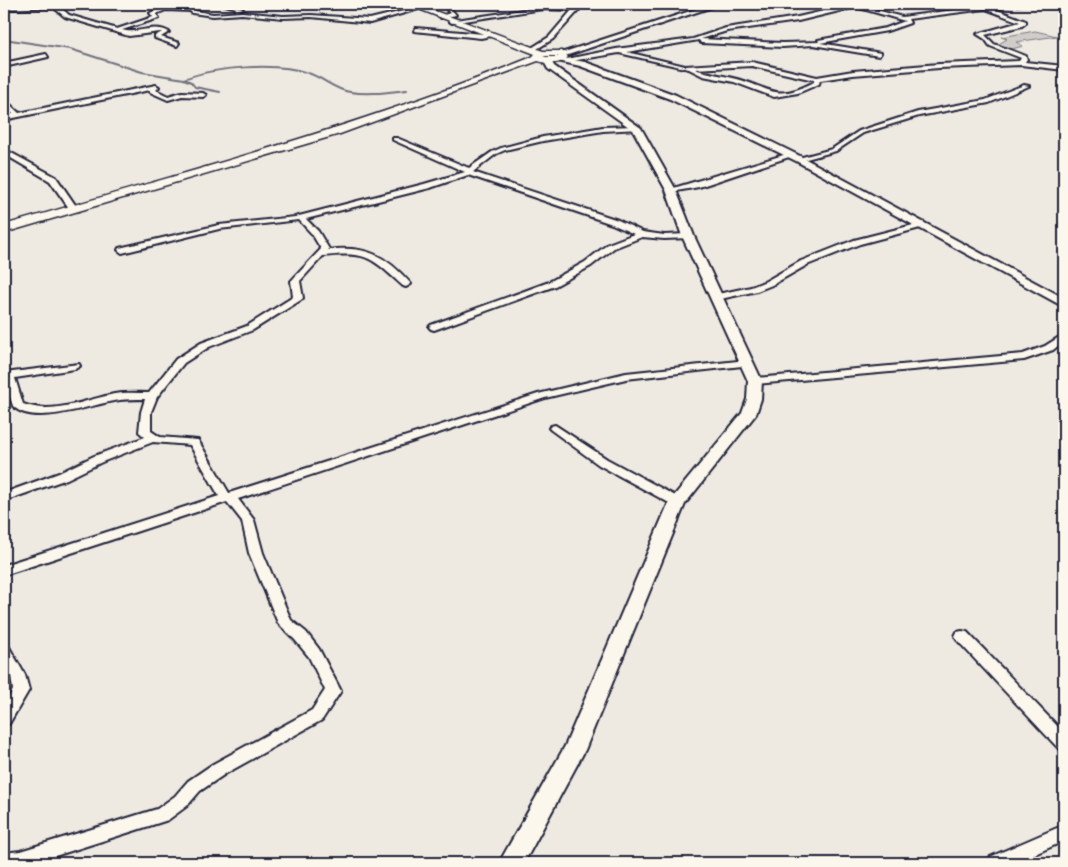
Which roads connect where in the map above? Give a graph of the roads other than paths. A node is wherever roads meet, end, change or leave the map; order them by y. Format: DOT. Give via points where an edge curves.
graph roads {
  1 [pos="76,4"];
  2 [pos="142,4"];
  3 [pos="224,4"];
  4 [pos="410,4"];
  5 [pos="448,4"];
  6 [pos="718,4"];
  7 [pos="863,4"];
  8 [pos="1021,4"];
  9 [pos="855,5"];
  10 [pos="55,6"];
  11 [pos="579,6"];
  12 [pos="4,8"];
  13 [pos="420,8"];
  14 [pos="987,8"];
  15 [pos="165,9"];
  16 [pos="228,14"];
  17 [pos="443,17"];
  18 [pos="901,19"];
  19 [pos="452,21"];
  20 [pos="114,30"];
  21 [pos="416,30"];
  22 [pos="492,35"];
  23 [pos="694,40"];
  24 [pos="813,42"];
  25 [pos="177,44"];
  26 [pos="616,51"];
  27 [pos="879,54"];
  28 [pos="46,56"];
  29 [pos="549,57"];
  30 [pos="1021,63"];
  31 [pos="4,65"];
  32 [pos="685,68"];
  33 [pos="1063,72"];
  34 [pos="817,79"];
  35 [pos="1026,86"];
  36 [pos="203,95"];
  37 [pos="4,101"];
  38 [pos="17,115"];
  39 [pos="4,118"];
  40 [pos="637,128"];
  41 [pos="396,139"];
  42 [pos="4,152"];
  43 [pos="794,157"];
  44 [pos="468,172"];
  45 [pos="671,190"];
  46 [pos="74,209"];
  47 [pos="301,218"];
  48 [pos="921,225"];
  49 [pos="4,229"];
  50 [pos="641,234"];
  51 [pos="688,236"];
  52 [pos="122,250"];
  53 [pos="319,254"];
  54 [pos="406,284"];
  55 [pos="716,297"];
  56 [pos="1064,303"];
  57 [pos="434,327"];
  58 [pos="1064,337"];
  59 [pos="747,363"];
  60 [pos="75,366"];
  61 [pos="6,375"];
  62 [pos="754,381"];
  63 [pos="152,396"];
  64 [pos="555,428"];
  65 [pos="153,438"];
  66 [pos="4,497"];
  67 [pos="228,497"];
  68 [pos="677,502"];
  69 [pos="4,570"];
  70 [pos="962,636"];
  71 [pos="4,651"];
  72 [pos="4,719"];
  73 [pos="1064,743"];
  74 [pos="1064,833"];
  75 [pos="4,861"];
  76 [pos="511,863"];
  77 [pos="996,863"];
  1 -- 10 [label="street"];
  2 -- 15 [label="street"];
  3 -- 16 [label="street" via="241,8"];
  4 -- 13 [label="main road"];
  5 -- 17 [label="street" via="454,14"];
  6 -- 29 [label="street"];
  7 -- 9 [label="street"];
  8 -- 14 [label="street"];
  9 -- 18 [label="street"];
  9 -- 23 [label="street" via="798,19 726,30"];
  10 -- 12 [label="street"];
  10 -- 20 [label="street" via="67,16"];
  11 -- 19 [label="street"];
  11 -- 29 [label="street" via="551,38"];
  13 -- 16 [label="street" via="377,21"];
  13 -- 17 [label="main road"];
  14 -- 18 [label="street"];
  14 -- 30 [label="street" via="1024,22 980,34 992,45 1024,57"];
  15 -- 16 [label="street"];
  15 -- 20 [label="street" via="152,14 158,17"];
  17 -- 19 [label="main road"];
  18 -- 24 [label="street" via="908,22 878,31"];
  19 -- 22 [label="main road"];
  20 -- 25 [label="street" via="132,34 151,29 164,30 166,32 156,37"];
  21 -- 22 [label="street"];
  22 -- 29 [label="main road"];
  23 -- 24 [label="street" via="782,45"];
  23 -- 26 [label="street"];
  24 -- 27 [label="street"];
  26 -- 29 [label="street"];
  26 -- 32 [label="street"];
  28 -- 31 [label="street"];
  29 -- 40 [label="street" via="551,67"];
  29 -- 43 [label="street" via="582,64 673,97"];
  29 -- 46 [label="main road" via="336,132"];
  30 -- 33 [label="street" via="1055,67"];
  30 -- 34 [label="street" via="939,66"];
  32 -- 34 [label="street" via="752,64"];
  32 -- 34 [label="street" via="735,80 774,95 802,90 817,83"];
  35 -- 43 [label="street" via="987,102 918,114 861,132 834,150"];
  36 -- 38 [label="street" via="182,94 168,98 152,91 156,87"];
  37 -- 38 [label="street"];
  38 -- 39 [label="street"];
  40 -- 44 [label="street" via="615,127 580,132 503,149"];
  40 -- 45 [label="street"];
  41 -- 44 [label="street"];
  42 -- 46 [label="street" via="53,179"];
  43 -- 45 [label="street"];
  43 -- 48 [label="street"];
  44 -- 47 [label="street"];
  44 -- 50 [label="street" via="615,222"];
  45 -- 51 [label="street"];
  46 -- 49 [label="main road"];
  47 -- 52 [label="street" via="219,227"];
  47 -- 53 [label="street" via="324,244 325,249"];
  48 -- 55 [label="street" via="856,242 804,263 769,283"];
  48 -- 56 [label="street"];
  50 -- 51 [label="street"];
  50 -- 57 [label="street" via="611,246 588,264 552,284"];
  51 -- 55 [label="street"];
  53 -- 54 [label="street" via="355,251 367,254"];
  53 -- 63 [label="street" via="295,281 298,298 294,302 250,328 205,345 180,361"];
  55 -- 59 [label="street"];
  58 -- 62 [label="street" via="1049,348 1024,357"];
  59 -- 62 [label="street"];
  59 -- 67 [label="street" via="626,376 542,396"];
  60 -- 61 [label="street"];
  61 -- 63 [label="street" via="18,406 28,411 124,396"];
  62 -- 68 [label="street" via="754,399 749,414"];
  63 -- 65 [label="street" via="146,412 145,432"];
  64 -- 68 [label="street" via="603,462"];
  65 -- 66 [label="street"];
  65 -- 67 [label="street" via="194,442"];
  67 -- 69 [label="street"];
  67 -- 75 [label="street" via="248,520 256,553 284,623 294,629 310,649 333,691 317,714 219,769 194,786 181,802 162,816"];
  68 -- 76 [label="street" via="574,750"];
  70 -- 73 [label="street"];
  71 -- 72 [label="street" via="18,674 21,690"];
  74 -- 77 [label="street"];
}
